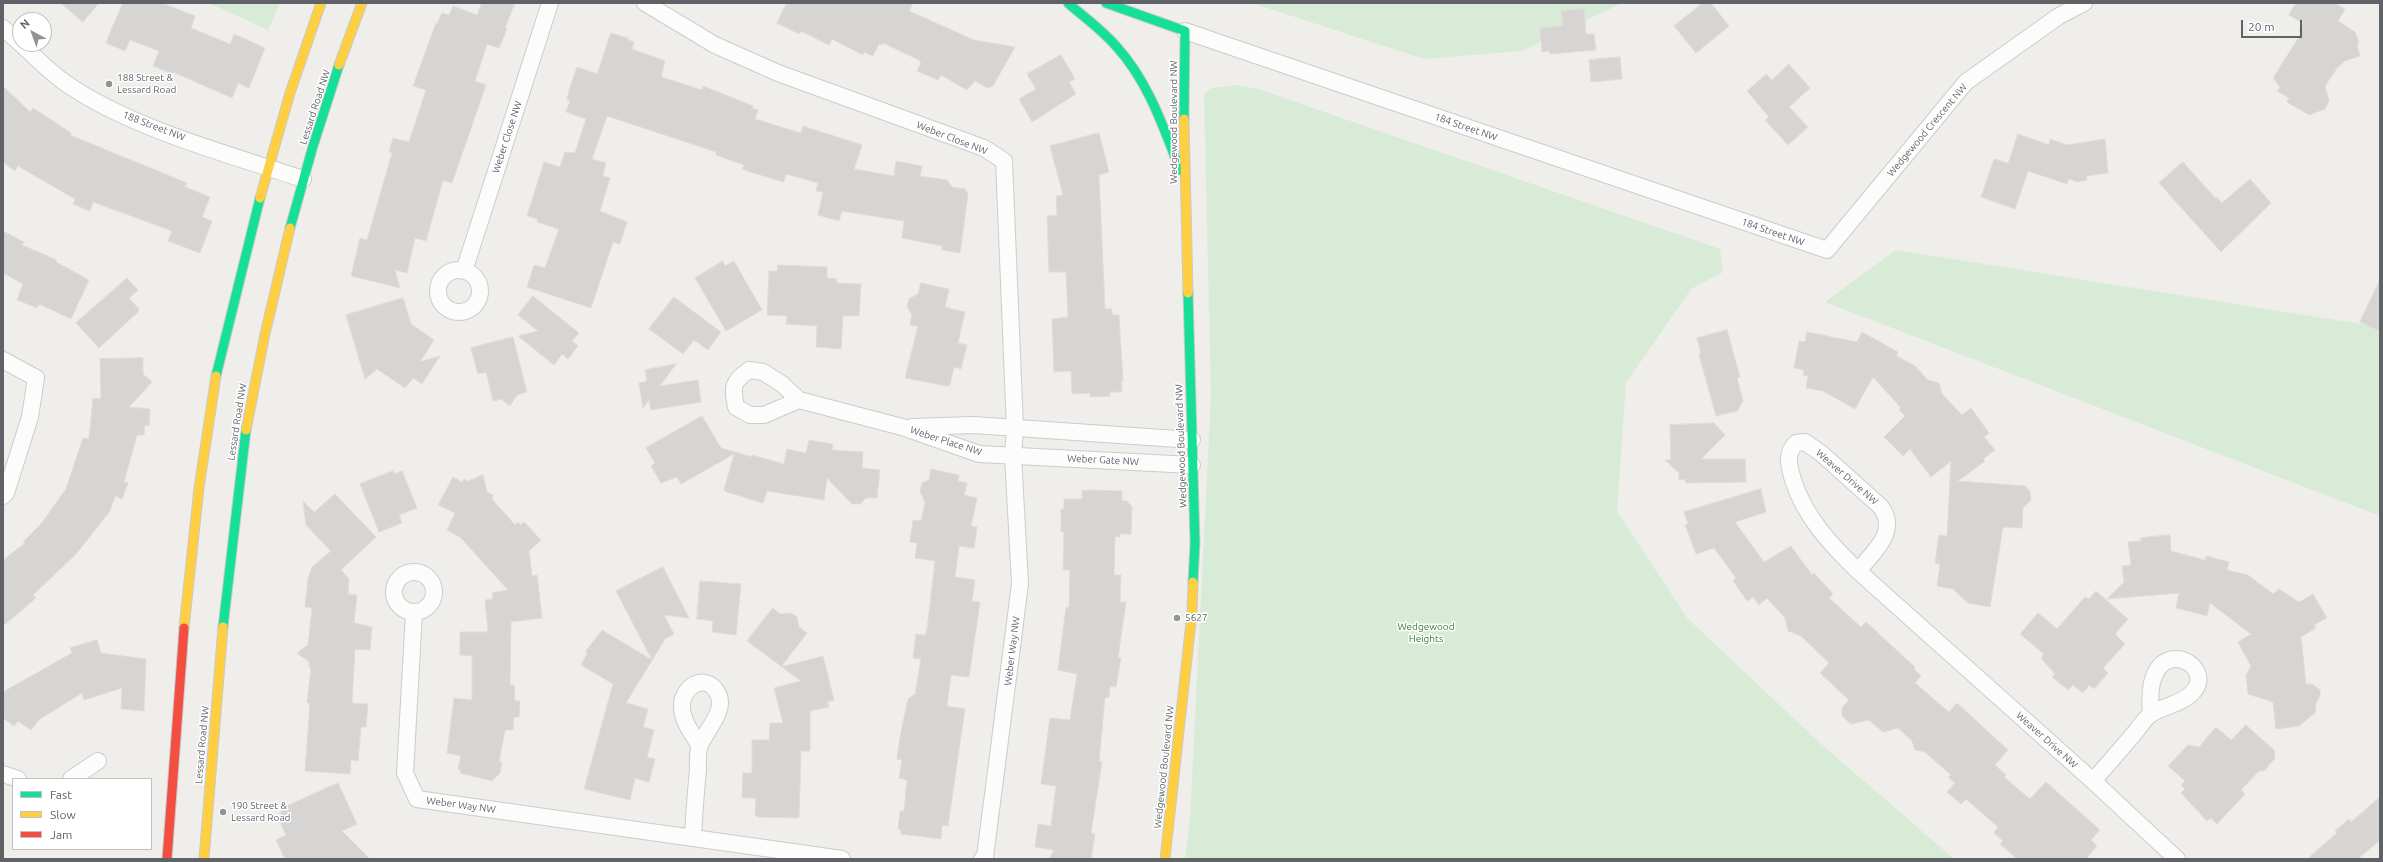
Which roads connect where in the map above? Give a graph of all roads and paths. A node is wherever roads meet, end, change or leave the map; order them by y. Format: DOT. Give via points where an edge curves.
graph roads {
  1 [pos="321,3"];
  2 [pos="362,3"];
  3 [pos="550,3"];
  4 [pos="644,3"];
  5 [pos="1068,3"];
  6 [pos="1106,3"];
  7 [pos="2084,3"];
  8 [pos="3,28"];
  9 [pos="1185,31"];
  10 [pos="12,36"];
  11 [pos="29,52"];
  12 [pos="267,167"];
  13 [pos="304,179"];
  14 [pos="1185,184"];
  15 [pos="1827,250"];
  16 [pos="464,271"];
  17 [pos="3,360"];
  18 [pos="799,400"];
  19 [pos="902,427"];
  20 [pos="1192,440"];
  21 [pos="1014,441"];
  22 [pos="1192,465"];
  23 [pos="3,496"];
  24 [pos="1858,571"];
  25 [pos="414,613"];
  26 [pos="2151,714"];
  27 [pos="700,746"];
  28 [pos="98,761"];
  29 [pos="3,774"];
  30 [pos="15,778"];
  31 [pos="72,778"];
  32 [pos="2093,781"];
  33 [pos="692,836"];
  34 [pos="167,859"];
  35 [pos="204,859"];
  36 [pos="842,859"];
  37 [pos="982,859"];
  38 [pos="1165,859"];
  39 [pos="2177,859"];
  1 -- 12 [label="main road"];
  2 -- 13 [label="main road, Lessard Road NW"];
  3 -- 16 [label="street, Weber Close NW"];
  4 -- 21 [label="street, Weber Close NW" via="714,45 778,73 984,148 1004,161"];
  5 -- 14 [label="main road" via="1117,47 1145,88"];
  6 -- 9 [label="main road, 184 Street NW"];
  7 -- 15 [label="street, Wedgewood Crescent NW" via="2059,16 1966,82"];
  8 -- 10 [label="street, 188 Street NW"];
  9 -- 14 [label="main road, Wedgewood Boulevard NW"];
  9 -- 15 [label="street, 184 Street NW"];
  11 -- 12 [label="street, 188 Street NW" via="64,82 100,104 141,122"];
  12 -- 13 [label="street, 188 Street NW"];
  12 -- 34 [label="main road" via="230,312 206,434 186,617"];
  13 -- 35 [label="main road, Lessard Road NW" via="268,314 245,436 222,632"];
  14 -- 20 [label="main road, Wedgewood Boulevard NW"];
  17 -- 23 [label="street" via="36,378 30,417"];
  18 -- 19 [label="street, Weber Place NW"];
  19 -- 21 [label="street, Weber Place NW" via="973,425"];
  19 -- 21 [label="street, Weber Place NW" via="979,454"];
  20 -- 21 [label="street"];
  20 -- 22 [label="main road, Wedgewood Boulevard NW"];
  21 -- 22 [label="street, Weber Gate NW"];
  21 -- 37 [label="street, Weber Way NW" via="1020,584 986,857"];
  22 -- 38 [label="main road, Wedgewood Boulevard NW" via="1195,543 1192,613"];
  24 -- 24 [label="street, Weaver Drive NW" via="1887,535 1887,515 1822,454 1805,442 1796,443 1791,449 1789,463 1797,493 1805,509 1834,547"];
  24 -- 32 [label="street, Weaver Drive NW"];
  25 -- 33 [label="street, Weber Way NW" via="405,773 417,799"];
  26 -- 32 [label="street"];
  27 -- 33 [label="street"];
  28 -- 31 [label="street"];
  29 -- 30 [label="street"];
  32 -- 39 [label="street, Weaver Drive NW"];
  33 -- 36 [label="street, Weber Way NW"];
}
